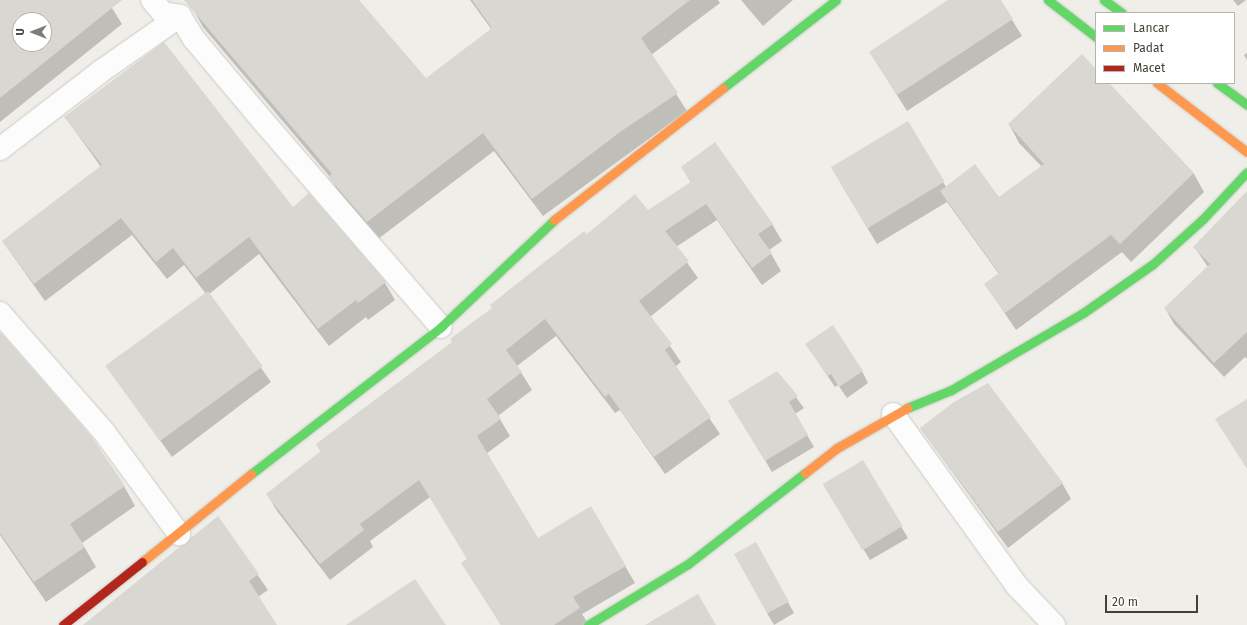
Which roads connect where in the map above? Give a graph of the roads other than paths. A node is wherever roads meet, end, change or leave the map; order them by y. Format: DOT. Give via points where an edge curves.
graph roads {
  1 [pos="836,0"];
  2 [pos="1048,0"];
  3 [pos="1104,0"];
  4 [pos="168,7"];
  5 [pos="1121,12"];
  6 [pos="1095,36"];
  7 [pos="1158,84"];
  8 [pos="1218,84"];
  9 [pos="1247,105"];
  10 [pos="0,149"];
  11 [pos="1247,152"];
  12 [pos="1247,172"];
  13 [pos="0,313"];
  14 [pos="441,327"];
  15 [pos="893,414"];
  16 [pos="179,534"];
  17 [pos="63,625"];
  18 [pos="588,625"];
  19 [pos="1054,625"];
  1 -- 14 [label="main road" via="556,218"];
  2 -- 6 [label="main road"];
  3 -- 5 [label="main road"];
  4 -- 10 [label="street" via="100,72"];
  4 -- 14 [label="street"];
  7 -- 11 [label="main road"];
  8 -- 9 [label="main road"];
  12 -- 15 [label="main road" via="1203,219 1153,264 1083,313 951,390"];
  13 -- 16 [label="street" via="104,432"];
  14 -- 16 [label="main road" via="261,466"];
  15 -- 18 [label="main road" via="837,448 688,564"];
  15 -- 19 [label="street" via="1017,586"];
  16 -- 17 [label="main road"];
}
